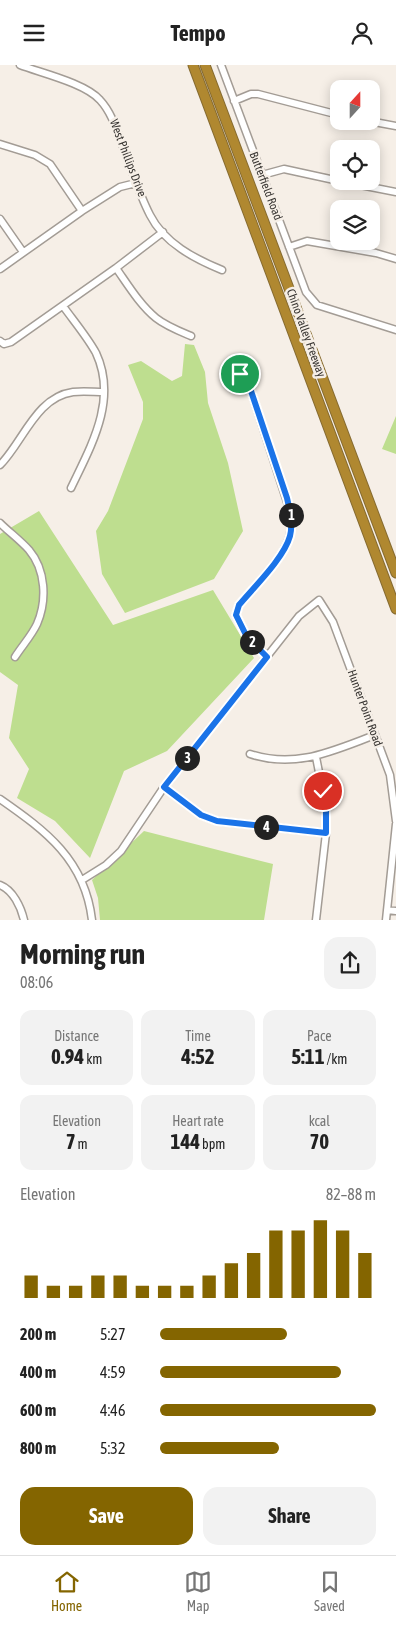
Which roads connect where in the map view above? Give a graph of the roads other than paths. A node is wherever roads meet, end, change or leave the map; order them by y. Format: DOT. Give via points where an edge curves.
graph roads {
  1 [pos="20,65"];
  2 [pos="193,65"];
  3 [pos="205,65"];
  4 [pos="220,65"];
  5 [pos="234,101"];
  6 [pos="330,113"];
  7 [pos="380,123"];
  8 [pos="396,126"];
  9 [pos="0,144"];
  10 [pos="262,175"];
  11 [pos="330,179"];
  12 [pos="136,183"];
  13 [pos="380,189"];
  14 [pos="396,192"];
  15 [pos="82,211"];
  16 [pos="0,219"];
  17 [pos="163,232"];
  18 [pos="289,247"];
  19 [pos="23,252"];
  20 [pos="396,259"];
  21 [pos="116,268"];
  22 [pos="0,269"];
  23 [pos="222,270"];
  24 [pos="63,306"];
  25 [pos="396,330"];
  26 [pos="190,336"];
  27 [pos="2,343"];
  28 [pos="240,374"];
  29 [pos="104,392"];
  30 [pos="0,465"];
  31 [pos="71,488"];
  32 [pos="0,523"];
  33 [pos="396,573"];
  34 [pos="396,609"];
  35 [pos="15,657"];
  36 [pos="267,657"];
  37 [pos="375,735"];
  38 [pos="250,754"];
  39 [pos="316,757"];
  40 [pos="164,787"];
  41 [pos="0,799"];
  42 [pos="396,822"];
  43 [pos="326,833"];
  44 [pos="82,880"];
  45 [pos="0,885"];
  46 [pos="387,910"];
  47 [pos="396,911"];
  48 [pos="24,920"];
  49 [pos="92,920"];
  50 [pos="316,920"];
  51 [pos="386,920"];
  1 -- 12 [label="street, West Phillips Drive" via="83,88 99,99 111,115"];
  2 -- 34 [label="highway, Chino Valley Freeway"];
  3 -- 33 [label="highway, Chino Valley Freeway"];
  4 -- 5 [label="street, Butterfield Road"];
  5 -- 6 [label="street" via="258,94"];
  5 -- 10 [label="street, Butterfield Road"];
  7 -- 8 [label="street"];
  9 -- 15 [label="street" via="50,163"];
  10 -- 11 [label="street" via="284,169"];
  10 -- 18 [label="street, Butterfield Road"];
  12 -- 15 [label="street" via="120,187"];
  12 -- 17 [label="street, West Phillips Drive" via="151,217"];
  13 -- 14 [label="street"];
  15 -- 19 [label="street"];
  16 -- 19 [label="street"];
  17 -- 21 [label="street"];
  17 -- 23 [label="street, West Phillips Drive" via="190,255"];
  18 -- 20 [label="street" via="307,241"];
  18 -- 25 [label="street, Butterfield Road" via="306,292 317,305"];
  19 -- 22 [label="street"];
  21 -- 24 [label="street"];
  21 -- 26 [label="street" via="145,308 156,318"];
  24 -- 27 [label="street" via="11,342"];
  24 -- 29 [label="street" via="95,353"];
  28 -- 36 [label="street" via="251,391 292,524 284,551 239,605 236,615 247,637"];
  29 -- 30 [label="street" via="72,392 46,404 10,456"];
  29 -- 31 [label="street" via="103,411"];
  32 -- 35 [label="street" via="29,551 38,565 43,583 36,624"];
  36 -- 37 [label="street, Hunter Point Road" via="299,617 319,601 333,622"];
  36 -- 40 [label="street"];
  37 -- 39 [label="street"];
  37 -- 42 [label="street, Hunter Point Road" via="390,775"];
  38 -- 39 [label="street" via="266,759"];
  39 -- 43 [label="street" via="326,808"];
  40 -- 43 [label="street" via="201,815 217,821"];
  40 -- 44 [label="street" via="121,851"];
  41 -- 44 [label="street" via="55,841"];
  42 -- 46 [label="street, Hunter Point Road"];
  43 -- 50 [label="street"];
  44 -- 49 [label="street"];
  45 -- 48 [label="street" via="10,891"];
  46 -- 47 [label="street"];
  46 -- 51 [label="street, Hunter Point Road"];
}
